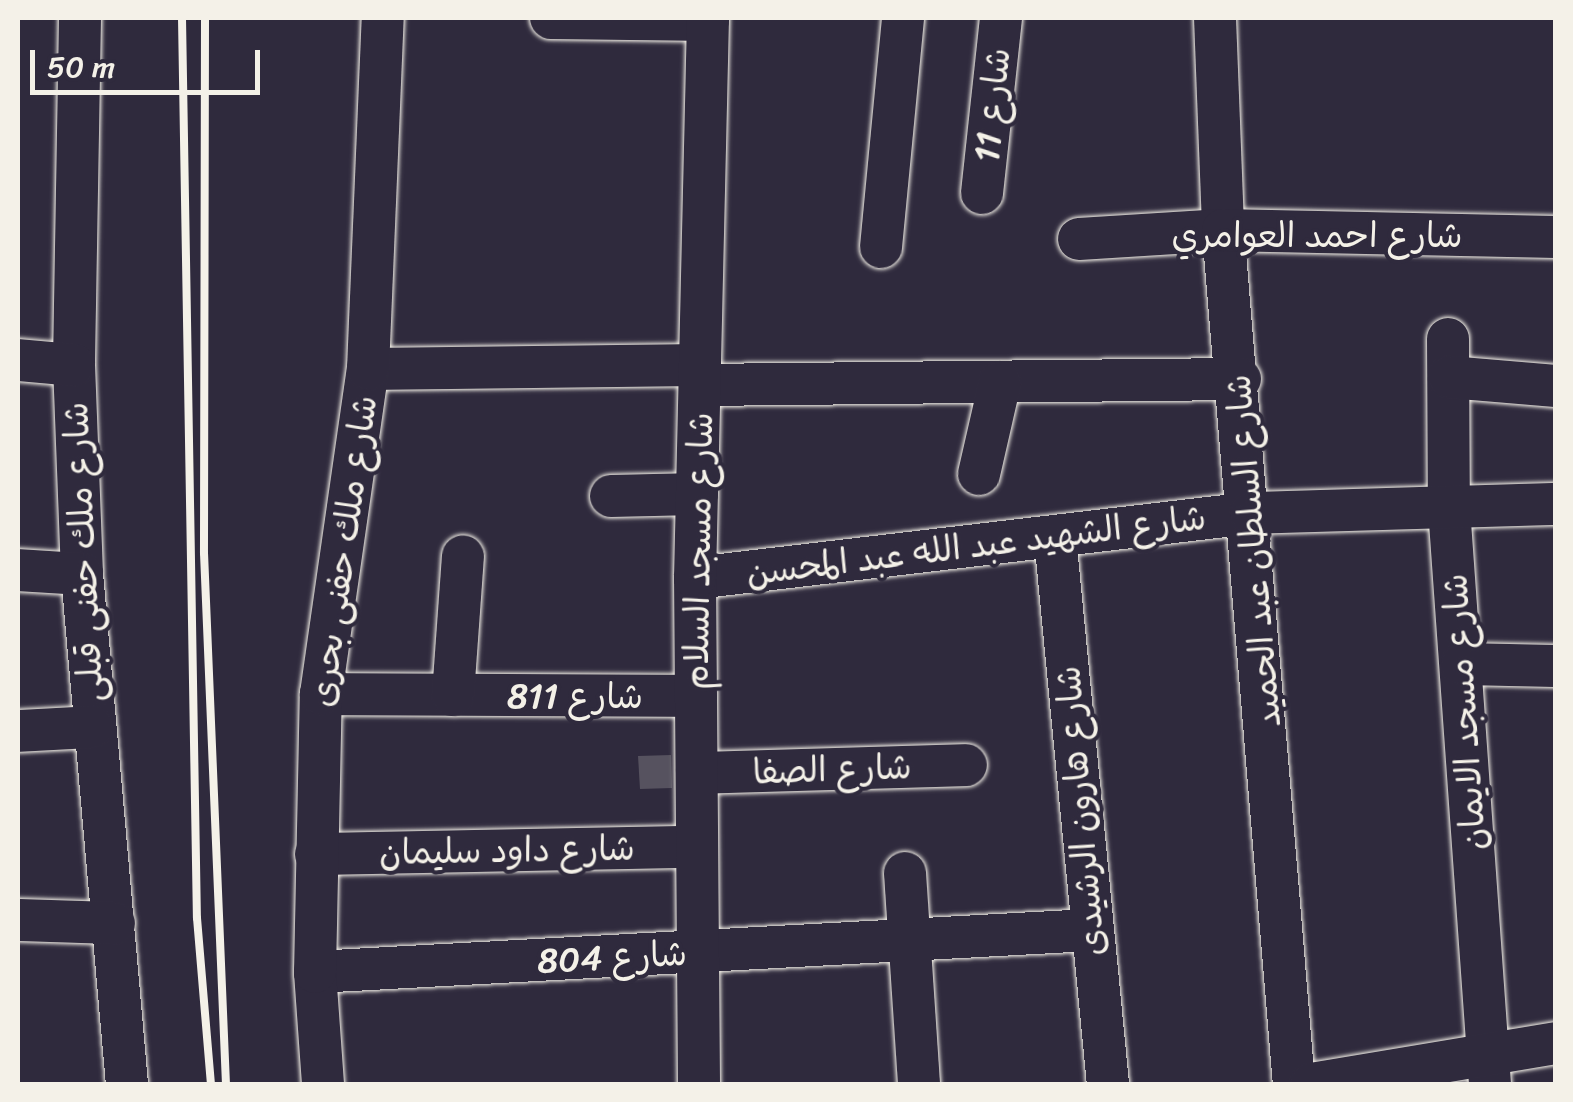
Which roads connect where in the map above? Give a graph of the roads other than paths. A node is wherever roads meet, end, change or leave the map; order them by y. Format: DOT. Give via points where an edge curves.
graph roads {
  1 [pos="80,18"];
  2 [pos="384,18"];
  3 [pos="552,18"];
  4 [pos="903,18"];
  5 [pos="1002,18"];
  6 [pos="1216,18"];
  7 [pos="708,19"];
  8 [pos="982,192"];
  9 [pos="1224,230"];
  10 [pos="1556,236"];
  11 [pos="1079,239"];
  12 [pos="881,247"];
  13 [pos="18,360"];
  14 [pos="74,365"];
  15 [pos="368,369"];
  16 [pos="700,375"];
  17 [pos="1240,379"];
  18 [pos="1000,382"];
  19 [pos="1556,386"];
  20 [pos="979,474"];
  21 [pos="698,494"];
  22 [pos="611,496"];
  23 [pos="1556,504"];
  24 [pos="1449,508"];
  25 [pos="1252,512"];
  26 [pos="1054,537"];
  27 [pos="463,556"];
  28 [pos="18,570"];
  29 [pos="82,574"];
  30 [pos="696,578"];
  31 [pos="1462,664"];
  32 [pos="1556,666"];
  33 [pos="321,694"];
  34 [pos="453,695"];
  35 [pos="696,696"];
  36 [pos="92,727"];
  37 [pos="18,730"];
  38 [pos="966,765"];
  39 [pos="696,773"];
  40 [pos="697,846"];
  41 [pos="316,854"];
  42 [pos="905,873"];
  43 [pos="18,920"];
  44 [pos="114,924"];
  45 [pos="1090,930"];
  46 [pos="908,939"];
  47 [pos="698,952"];
  48 [pos="315,972"];
  49 [pos="1556,1043"];
  50 [pos="1488,1069"];
  51 [pos="126,1084"];
  52 [pos="323,1084"];
  53 [pos="699,1084"];
  54 [pos="919,1084"];
  55 [pos="1108,1084"];
  56 [pos="1294,1084"];
  57 [pos="1311,1084"];
  1 -- 14 [label="street, شارع ملك حفنى قبلى"];
  2 -- 15 [label="street, شارع ملك حفنى بحرى"];
  3 -- 7 [label="street"];
  4 -- 12 [label="street"];
  5 -- 8 [label="street, شارع 11"];
  6 -- 9 [label="street, شارع السلطان عبد الحميد"];
  7 -- 16 [label="street, شارع مسجد السلام"];
  9 -- 10 [label="street, شارع احمد العوامري"];
  9 -- 11 [label="street, شارع احمد العوامري"];
  9 -- 17 [label="street, شارع السلطان عبد الحميد"];
  13 -- 14 [label="street"];
  14 -- 29 [label="street, شارع ملك حفنى قبلى"];
  15 -- 16 [label="street"];
  15 -- 33 [label="street, شارع ملك حفنى بحرى"];
  16 -- 18 [label="street"];
  16 -- 21 [label="street, شارع مسجد السلام"];
  17 -- 18 [label="street"];
  17 -- 25 [label="street, شارع السلطان عبد الحميد"];
  18 -- 20 [label="street"];
  19 -- 24 [label="street, شارع مسجد الايمان" via="1449,358"];
  21 -- 22 [label="street"];
  21 -- 30 [label="street, شارع مسجد السلام"];
  23 -- 24 [label="street, شارع الشهيد عبد الله عبد المحسن"];
  24 -- 25 [label="street, شارع الشهيد عبد الله عبد المحسن"];
  24 -- 31 [label="street, شارع مسجد الايمان"];
  25 -- 26 [label="street, شارع الشهيد عبد الله عبد المحسن"];
  25 -- 56 [label="street, شارع السلطان عبد الحميد"];
  26 -- 30 [label="street, شارع الشهيد عبد الله عبد المحسن"];
  26 -- 45 [label="street, شارع هارون الرشيدى"];
  27 -- 34 [label="street"];
  28 -- 29 [label="street"];
  29 -- 36 [label="street, شارع ملك حفنى قبلى"];
  30 -- 35 [label="street, شارع مسجد السلام"];
  31 -- 32 [label="street"];
  31 -- 50 [label="street, شارع مسجد الايمان"];
  33 -- 34 [label="street, شارع 811"];
  33 -- 41 [label="street, شارع ملك حفنى بحرى"];
  34 -- 35 [label="street, شارع 811"];
  35 -- 39 [label="street, شارع مسجد السلام"];
  36 -- 37 [label="street"];
  36 -- 44 [label="street, شارع ملك حفنى قبلى"];
  38 -- 39 [label="street, شارع الصفا"];
  39 -- 40 [label="street, شارع مسجد السلام"];
  40 -- 41 [label="street, شارع داود سليمان"];
  40 -- 47 [label="street, شارع مسجد السلام"];
  41 -- 48 [label="street, شارع ملك حفنى بحرى"];
  42 -- 46 [label="street"];
  43 -- 44 [label="street"];
  44 -- 51 [label="street, شارع ملك حفنى قبلى"];
  45 -- 46 [label="street, شارع 804"];
  45 -- 55 [label="street, شارع هارون الرشيدى"];
  46 -- 47 [label="street, شارع 804"];
  46 -- 54 [label="street"];
  47 -- 48 [label="street, شارع 804"];
  47 -- 53 [label="street, شارع مسجد السلام"];
  48 -- 52 [label="street, شارع ملك حفنى بحرى"];
  49 -- 50 [label="street"];
  50 -- 57 [label="street"];
}
